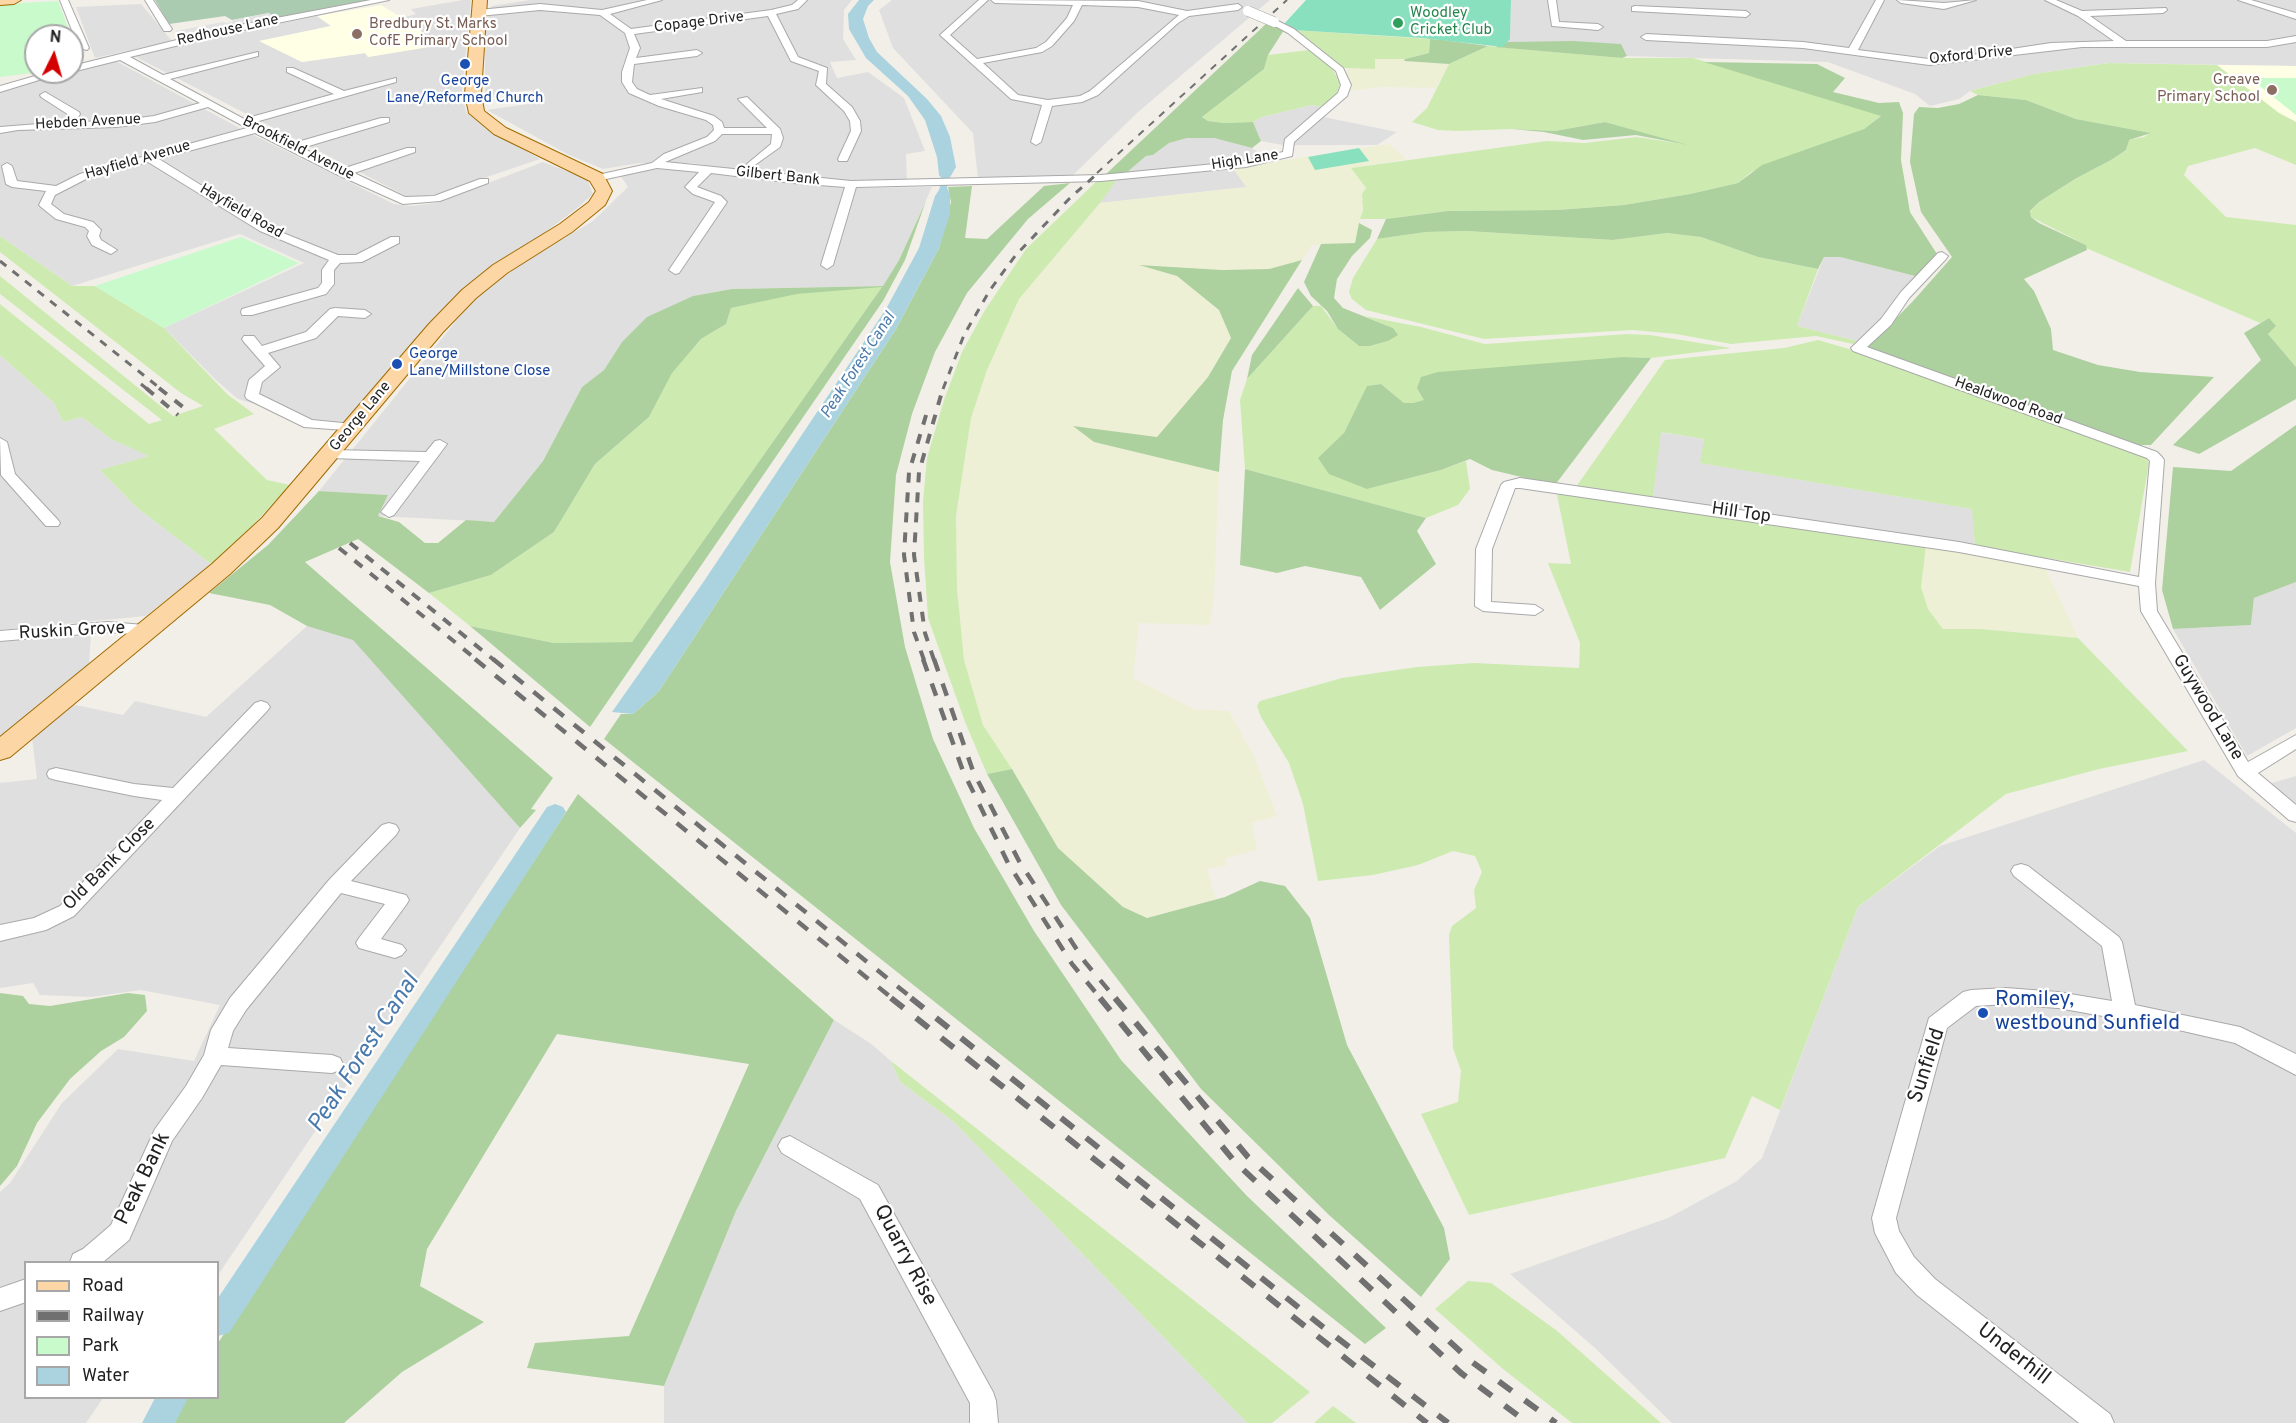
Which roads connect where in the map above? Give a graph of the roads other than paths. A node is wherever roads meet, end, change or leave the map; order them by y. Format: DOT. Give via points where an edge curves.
graph roads {
  1 [pos="14,0"];
  2 [pos="64,0"];
  3 [pos="149,0"];
  4 [pos="386,0"];
  5 [pos="658,0"];
  6 [pos="803,0"];
  7 [pos="984,0"];
  8 [pos="995,0"];
  9 [pos="1552,0"];
  10 [pos="1880,0"];
  11 [pos="1901,0"];
  12 [pos="1972,0"];
  13 [pos="2049,0"];
  14 [pos="2242,0"];
  15 [pos="0,1"];
  16 [pos="1079,2"];
  17 [pos="1240,3"];
  18 [pos="479,6"];
  19 [pos="1635,9"];
  20 [pos="2163,10"];
  21 [pos="602,13"];
  22 [pos="771,13"];
  23 [pos="1187,14"];
  24 [pos="2081,14"];
  25 [pos="2296,16"];
  26 [pos="1745,26"];
  27 [pos="1598,27"];
  28 [pos="166,28"];
  29 [pos="629,32"];
  30 [pos="1646,37"];
  31 [pos="2296,39"];
  32 [pos="2124,44"];
  33 [pos="1852,52"];
  34 [pos="698,53"];
  35 [pos="255,54"];
  36 [pos="89,55"];
  37 [pos="120,56"];
  38 [pos="84,59"];
  39 [pos="631,62"];
  40 [pos="975,62"];
  41 [pos="290,70"];
  42 [pos="162,78"];
  43 [pos="393,80"];
  44 [pos="24,82"];
  45 [pos="0,89"];
  46 [pos="698,90"];
  47 [pos="343,94"];
  48 [pos="45,96"];
  49 [pos="648,99"];
  50 [pos="743,99"];
  51 [pos="1048,102"];
  52 [pos="211,104"];
  53 [pos="385,120"];
  54 [pos="243,122"];
  55 [pos="68,125"];
  56 [pos="256,129"];
  57 [pos="0,130"];
  58 [pos="719,131"];
  59 [pos="776,131"];
  60 [pos="1036,142"];
  61 [pos="293,147"];
  62 [pos="411,150"];
  63 [pos="150,158"];
  64 [pos="843,159"];
  65 [pos="752,164"];
  66 [pos="657,165"];
  67 [pos="7,166"];
  68 [pos="708,169"];
  69 [pos="342,172"];
  70 [pos="597,178"];
  71 [pos="484,181"];
  72 [pos="960,183"];
  73 [pos="851,184"];
  74 [pos="56,189"];
  75 [pos="395,240"];
  76 [pos="111,250"];
  77 [pos="1942,256"];
  78 [pos="336,259"];
  79 [pos="358,259"];
  80 [pos="373,261"];
  81 [pos="827,265"];
  82 [pos="675,270"];
  83 [pos="247,312"];
  84 [pos="365,314"];
  85 [pos="249,339"];
  86 [pos="258,351"];
  87 [pos="353,428"];
  88 [pos="0,442"];
  89 [pos="440,444"];
  90 [pos="330,454"];
  91 [pos="429,458"];
  92 [pos="4,475"];
  93 [pos="389,512"];
  94 [pos="52,523"];
  95 [pos="2147,583"];
  96 [pos="1535,610"];
  97 [pos="144,630"];
  98 [pos="0,636"];
  99 [pos="261,707"];
  100 [pos="2296,741"];
  101 [pos="0,751"];
  102 [pos="2245,772"];
  103 [pos="56,774"];
  104 [pos="178,795"];
  105 [pos="2296,815"];
  106 [pos="389,830"];
  107 [pos="2021,871"];
  108 [pos="336,885"];
  109 [pos="0,933"];
  110 [pos="394,950"];
  111 [pos="2125,1012"];
  112 [pos="215,1056"];
  113 [pos="332,1064"];
  114 [pos="2296,1066"];
  115 [pos="790,1146"];
  116 [pos="85,1261"];
  117 [pos="1926,1287"];
  118 [pos="24,1291"];
  119 [pos="0,1300"];
  120 [pos="983,1412"];
  121 [pos="2100,1423"];
  1 -- 15 [label="main road"];
  2 -- 36 [label="street"];
  3 -- 28 [label="street"];
  4 -- 37 [label="street, Redhouse Lane"];
  5 -- 21 [label="street"];
  6 -- 22 [label="street, Copage Drive" via="795,7"];
  7 -- 40 [label="street" via="945,35"];
  8 -- 16 [label="street"];
  9 -- 27 [label="street" via="1555,24"];
  10 -- 33 [label="street"];
  11 -- 12 [label="street" via="1944,6"];
  13 -- 24 [label="street"];
  14 -- 25 [label="street"];
  16 -- 23 [label="street" via="1138,4"];
  16 -- 40 [label="street" via="1071,19 1039,50"];
  17 -- 23 [label="street"];
  17 -- 72 [label="street, High Lane, bridge" via="1248,11 1291,31 1340,70 1346,85 1343,94 1289,141 1288,154 1246,164 1101,178"];
  18 -- 21 [label="street"];
  18 -- 70 [label="main road" via="473,94 477,113 500,131"];
  19 -- 26 [label="street" via="1747,12"];
  20 -- 24 [label="street"];
  21 -- 29 [label="street"];
  22 -- 29 [label="street, Copage Drive"];
  22 -- 64 [label="street" via="794,59 824,70 821,85 848,109 855,121 856,131"];
  23 -- 51 [label="street" via="1094,93 1082,99"];
  24 -- 32 [label="street"];
  29 -- 39 [label="street" via="635,48"];
  30 -- 33 [label="street, Oxford Drive" via="1745,40"];
  31 -- 32 [label="street, Oxford Drive" via="2267,44"];
  32 -- 33 [label="street, Oxford Drive" via="2051,46 1952,61 1902,60"];
  34 -- 39 [label="street"];
  35 -- 42 [label="street"];
  36 -- 37 [label="street, Redhouse Lane"];
  36 -- 38 [label="street, Redhouse Lane"];
  37 -- 42 [label="street, Brookfield Avenue"];
  39 -- 49 [label="street" via="627,82 633,91"];
  40 -- 51 [label="street" via="1015,97"];
  41 -- 47 [label="street"];
  42 -- 52 [label="street, Brookfield Avenue"];
  43 -- 47 [label="street"];
  44 -- 45 [label="street"];
  46 -- 49 [label="street"];
  47 -- 54 [label="street"];
  48 -- 55 [label="street" via="75,114"];
  49 -- 58 [label="street" via="710,118 718,124"];
  50 -- 59 [label="street"];
  51 -- 60 [label="street"];
  52 -- 54 [label="street, Brookfield Avenue"];
  52 -- 55 [label="street, Hebden Avenue" via="155,119"];
  53 -- 61 [label="street"];
  54 -- 56 [label="street, Brookfield Avenue"];
  55 -- 57 [label="street, Hebden Avenue"];
  56 -- 61 [label="street, Brookfield Avenue"];
  56 -- 63 [label="street, Hayfield Avenue"];
  58 -- 59 [label="street"];
  58 -- 66 [label="street" via="711,139"];
  59 -- 65 [label="street" via="776,145"];
  61 -- 69 [label="street, Brookfield Avenue"];
  62 -- 69 [label="street"];
  63 -- 74 [label="street, Hayfield Avenue" via="84,176"];
  63 -- 78 [label="street, Hayfield Road" via="264,229"];
  66 -- 68 [label="street, Gilbert Bank"];
  66 -- 70 [label="street, Gilbert Bank"];
  67 -- 74 [label="street" via="12,184"];
  68 -- 73 [label="street, Gilbert Bank"];
  68 -- 82 [label="street" via="691,187 721,202"];
  69 -- 71 [label="street, Brookfield Avenue" via="403,201 436,199"];
  70 -- 87 [label="main road, George Lane" via="604,191 596,205 469,294"];
  72 -- 73 [label="street, Gilbert Bank"];
  73 -- 81 [label="street"];
  74 -- 76 [label="street" via="45,204 60,217 89,224 96,242"];
  75 -- 79 [label="street, Hayfield Road"];
  77 -- 95 [label="street, Healdwood Road" via="1886,322 1858,348 2152,454 2157,460"];
  78 -- 79 [label="street, Hayfield Road"];
  78 -- 83 [label="street" via="322,291"];
  79 -- 80 [label="street, Hayfield Road"];
  84 -- 86 [label="street" via="335,312 311,334"];
  85 -- 86 [label="street"];
  86 -- 87 [label="street" via="273,367 256,380 252,396 309,424"];
  87 -- 90 [label="main road, George Lane"];
  88 -- 92 [label="street"];
  89 -- 91 [label="street"];
  90 -- 91 [label="street"];
  90 -- 97 [label="main road, George Lane" via="270,523"];
  91 -- 93 [label="street"];
  92 -- 94 [label="street"];
  95 -- 96 [label="street, Hill Top" via="1900,538 1520,483 1509,485 1484,549 1483,606"];
  95 -- 102 [label="street, Guywood Lane" via="2149,611"];
  97 -- 98 [label="street, Ruskin Grove" via="108,627"];
  97 -- 101 [label="main road, George Lane"];
  99 -- 104 [label="street, Old Bank Close"];
  100 -- 102 [label="street"];
  102 -- 105 [label="street, Guywood Lane"];
  103 -- 104 [label="street, Old Bank Close"];
  104 -- 109 [label="street, Old Bank Close" via="67,911 39,925"];
  106 -- 108 [label="street, Peak Bank"];
  107 -- 111 [label="street" via="2112,942"];
  108 -- 110 [label="street" via="399,900 366,943"];
  108 -- 112 [label="street, Peak Bank" via="238,1004 222,1030"];
  111 -- 114 [label="street, Sunfield" via="2240,1036"];
  111 -- 117 [label="street, Sunfield" via="2058,1000 1971,998 1937,1024 1884,1218 1894,1249"];
  112 -- 113 [label="street"];
  112 -- 116 [label="street, Peak Bank" via="162,1136 120,1232"];
  115 -- 120 [label="street, Quarry Rise" via="869,1192"];
  117 -- 121 [label="street, Underhill"];
  118 -- 119 [label="street"];
}
